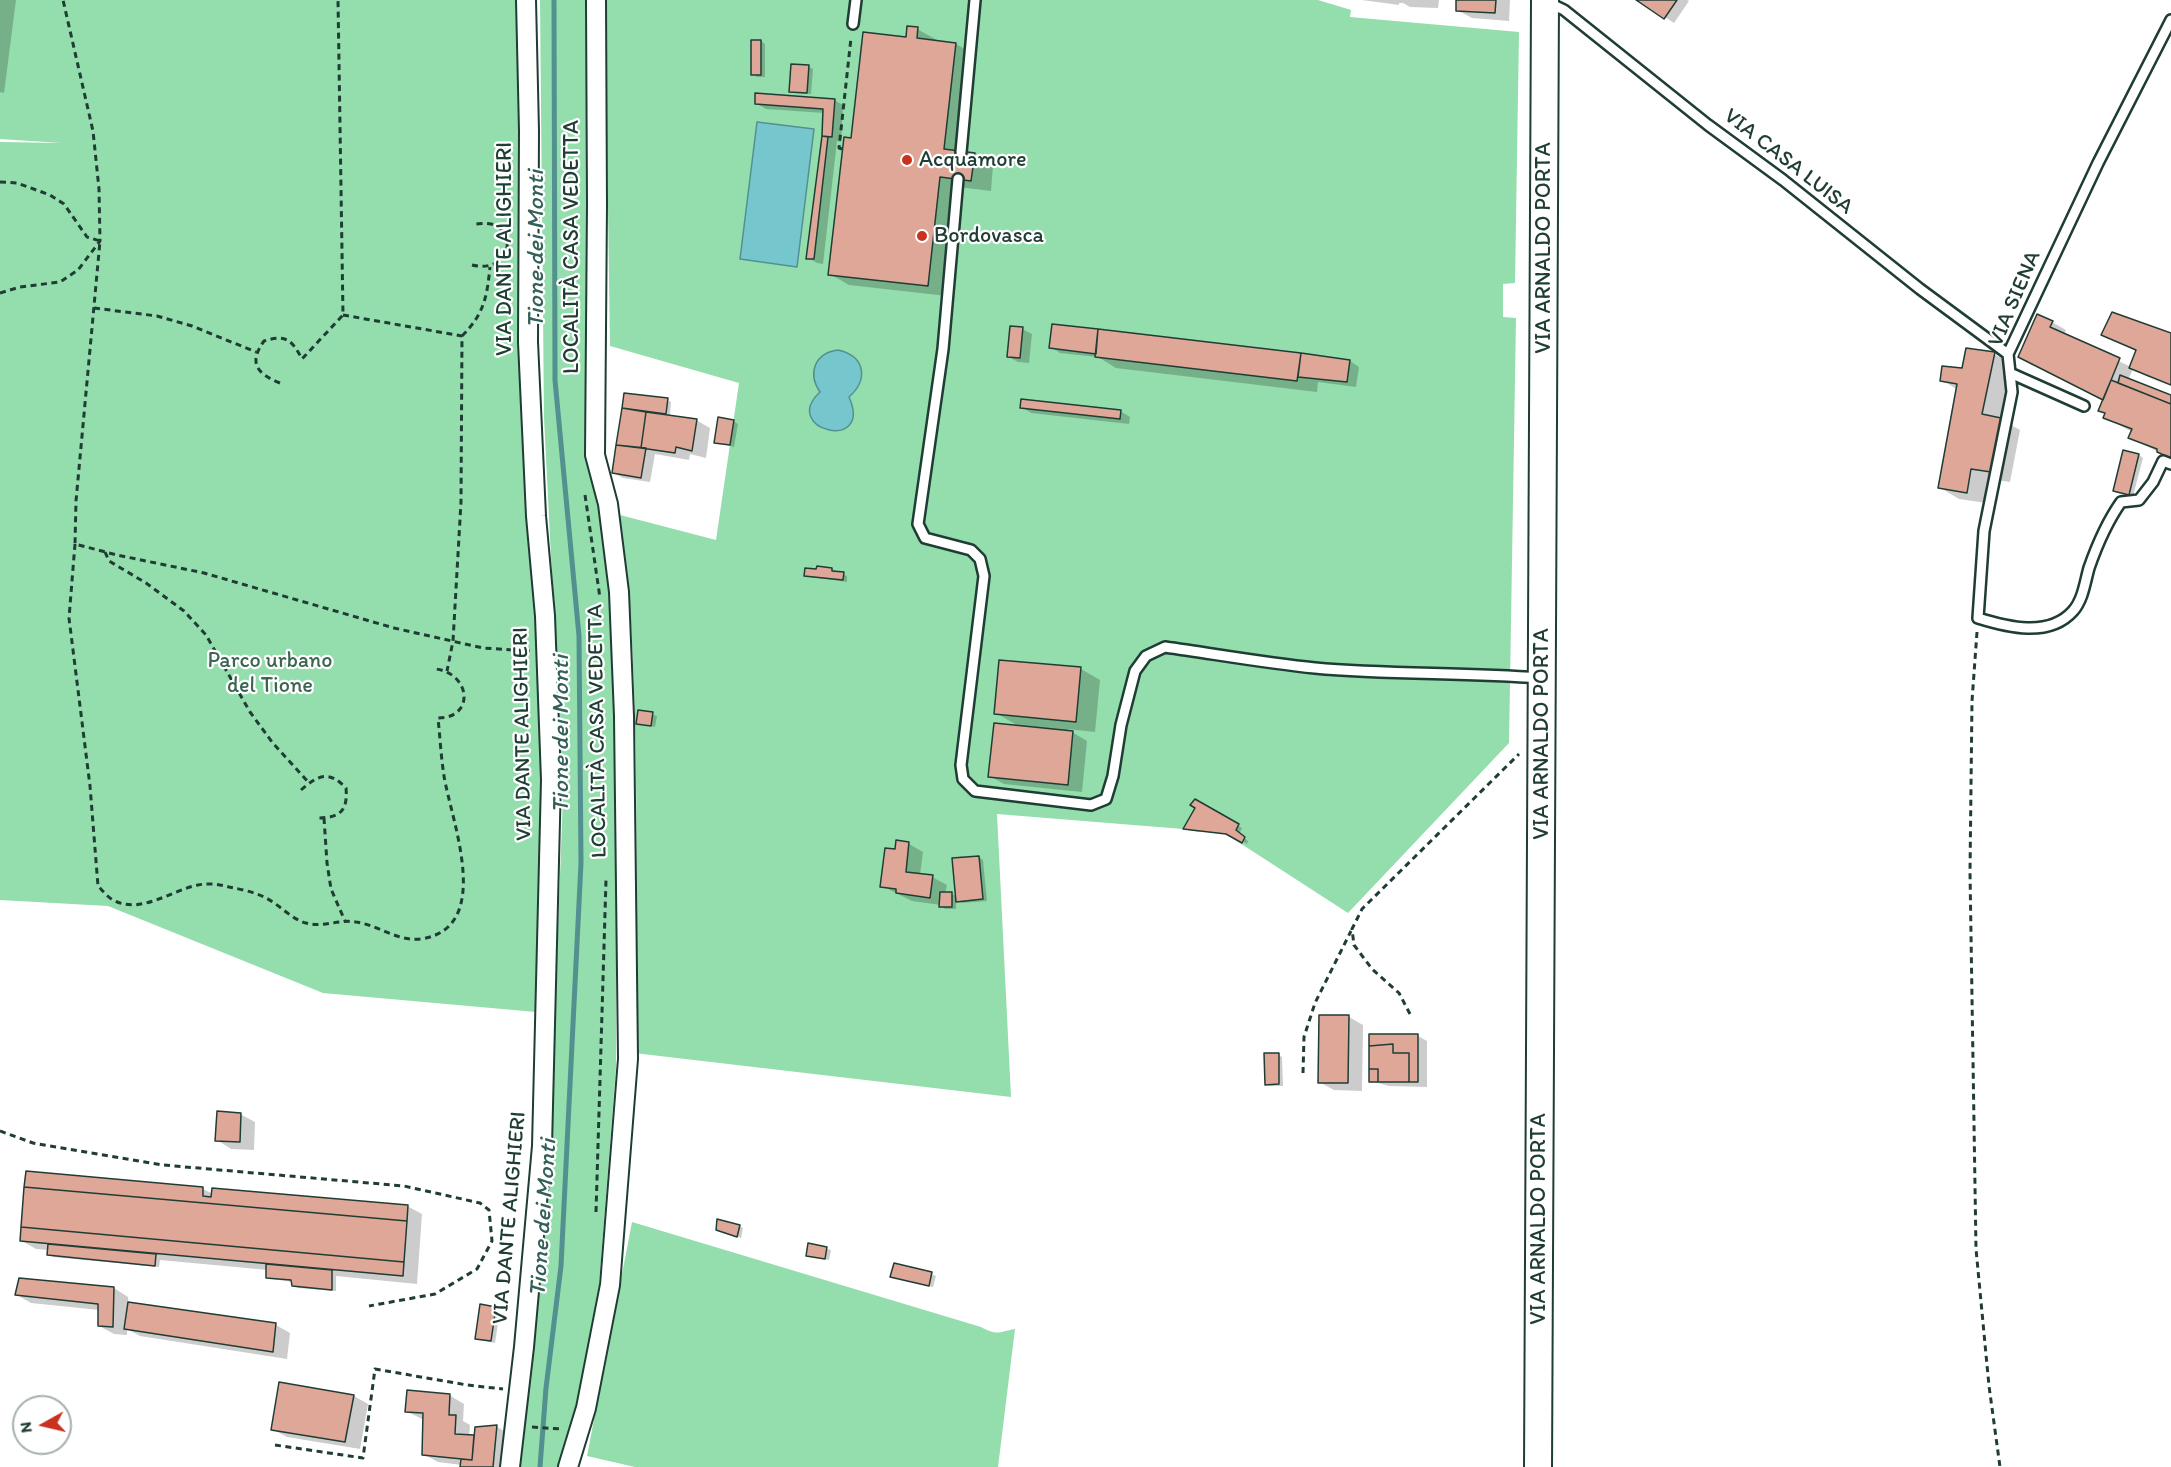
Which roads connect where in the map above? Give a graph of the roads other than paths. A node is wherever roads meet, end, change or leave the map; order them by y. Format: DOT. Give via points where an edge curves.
graph roads {
  1 [pos="526,0"];
  2 [pos="596,0"];
  3 [pos="856,0"];
  4 [pos="975,0"];
  5 [pos="1545,1"];
  6 [pos="2171,20"];
  7 [pos="853,24"];
  8 [pos="961,152"];
  9 [pos="958,179"];
  10 [pos="2008,354"];
  11 [pos="2010,373"];
  12 [pos="2085,406"];
  13 [pos="2171,464"];
  14 [pos="1542,678"];
  15 [pos="569,1462"];
  16 [pos="510,1467"];
  17 [pos="1538,1467"];
  1 -- 16 [label="street, VIA DANTE ALIGHIERI" via="528,342 551,780 542,1146"];
  2 -- 15 [label="street, LOCALITÀ CASA VEDETTA" via="595,455 608,504 619,592 628,1059 610,1285 586,1408"];
  3 -- 7 [label="lane"];
  4 -- 8 [label="lane"];
  5 -- 10 [label="lane, VIA CASA LUISA" via="1564,10"];
  5 -- 14 [label="street, VIA ARNALDO PORTA"];
  6 -- 10 [label="lane, VIA SIENA"];
  9 -- 14 [label="lane" via="943,349 918,524 925,538 970,550 980,560 984,576 961,765 963,779 975,791 1091,805 1106,799 1135,671 1146,656 1165,647 1315,668"];
  10 -- 11 [label="lane, VIA SIENA"];
  11 -- 12 [label="lane"];
  11 -- 13 [label="lane, VIA SIENA" via="2012,392 1984,531 1978,618 2018,628 2040,628 2060,621 2074,610 2106,527 2121,502 2139,500 2163,461"];
  14 -- 17 [label="street, VIA ARNALDO PORTA"];
}
